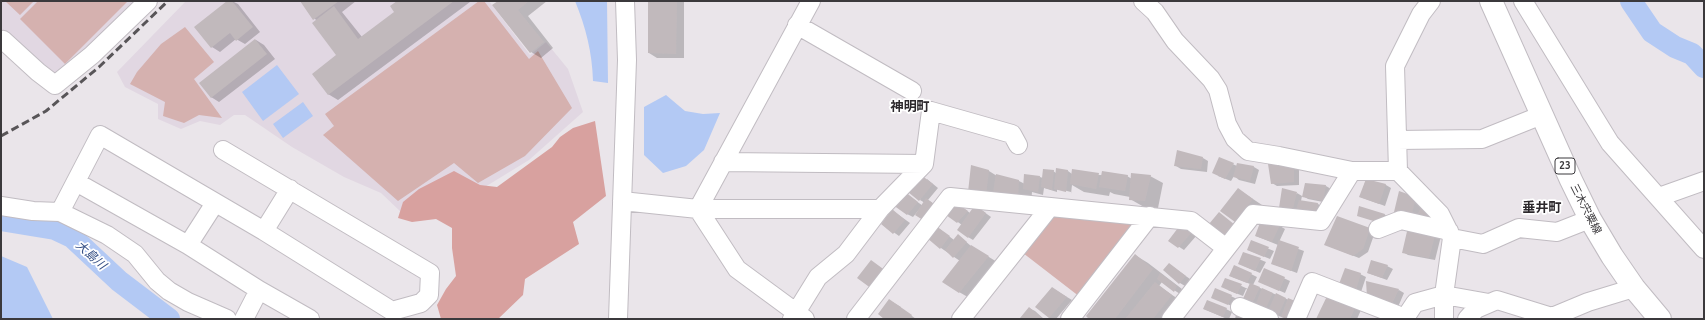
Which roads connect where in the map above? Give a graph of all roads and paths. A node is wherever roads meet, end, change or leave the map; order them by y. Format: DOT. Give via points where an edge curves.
graph roads {
  1 [pos="148,1"];
  2 [pos="625,1"];
  3 [pos="811,1"];
  4 [pos="1143,1"];
  5 [pos="1431,1"];
  6 [pos="1491,1"];
  7 [pos="1523,1"];
  8 [pos="798,25"];
  9 [pos="1,41"];
  10 [pos="912,91"];
  11 [pos="1542,115"];
  12 [pos="1397,140"];
  13 [pos="1018,145"];
  14 [pos="223,150"];
  15 [pos="723,162"];
  16 [pos="924,164"];
  17 [pos="1352,171"];
  18 [pos="1398,171"];
  19 [pos="1704,180"];
  20 [pos="76,182"];
  21 [pos="290,190"];
  22 [pos="1659,197"];
  23 [pos="622,201"];
  24 [pos="215,203"];
  25 [pos="1,206"];
  26 [pos="1050,207"];
  27 [pos="698,209"];
  28 [pos="880,209"];
  29 [pos="60,212"];
  30 [pos="1150,216"];
  31 [pos="1590,219"];
  32 [pos="1378,230"];
  33 [pos="264,231"];
  34 [pos="1451,235"];
  35 [pos="188,244"];
  36 [pos="1226,248"];
  37 [pos="1704,250"];
  38 [pos="1634,288"];
  39 [pos="259,290"];
  40 [pos="1444,295"];
  41 [pos="1489,303"];
  42 [pos="1240,307"];
  43 [pos="798,316"];
  44 [pos="1553,318"];
  45 [pos="227,319"];
  46 [pos="244,319"];
  47 [pos="310,319"];
  48 [pos="618,319"];
  49 [pos="856,319"];
  50 [pos="961,319"];
  51 [pos="1070,319"];
  52 [pos="1171,319"];
  53 [pos="1269,319"];
  54 [pos="1296,319"];
  55 [pos="1444,319"];
  56 [pos="1467,319"];
  57 [pos="1660,319"];
  1 -- 9 [label="street" via="92,55 55,85 3,40"];
  2 -- 23 [label="street" via="627,60"];
  3 -- 8 [label="street"];
  4 -- 17 [label="street" via="1155,12 1175,41 1211,79 1218,90 1227,124 1235,139 1248,151"];
  5 -- 12 [label="street" via="1421,14 1395,66"];
  6 -- 11 [label="main road, 三木宍粟線 / 23"];
  7 -- 22 [label="street" via="1610,143"];
  8 -- 10 [label="street"];
  8 -- 15 [label="street"];
  11 -- 12 [label="street" via="1482,139"];
  11 -- 31 [label="main road, 三木宍粟線 / 23"];
  12 -- 18 [label="street"];
  13 -- 16 [label="street" via="1012,134 931,110"];
  14 -- 21 [label="street"];
  15 -- 16 [label="street"];
  15 -- 27 [label="street"];
  16 -- 28 [label="street"];
  17 -- 18 [label="street"];
  17 -- 36 [label="street" via="1320,221 1253,214"];
  18 -- 34 [label="street" via="1440,214"];
  19 -- 22 [label="street"];
  20 -- 24 [label="street" via="100,135"];
  20 -- 29 [label="street"];
  20 -- 35 [label="street"];
  21 -- 33 [label="street"];
  21 -- 33 [label="street" via="430,274 429,295 421,303 392,311"];
  22 -- 37 [label="street"];
  23 -- 27 [label="street"];
  23 -- 48 [label="street"];
  24 -- 33 [label="street"];
  24 -- 35 [label="street"];
  25 -- 29 [label="street"];
  26 -- 30 [label="street"];
  26 -- 49 [label="street" via="950,197"];
  26 -- 50 [label="street"];
  27 -- 28 [label="street"];
  27 -- 43 [label="street" via="737,268"];
  28 -- 43 [label="street" via="846,254 818,277"];
  29 -- 45 [label="street" via="107,235 135,254 157,281 169,291"];
  30 -- 36 [label="street" via="1191,221"];
  30 -- 51 [label="street"];
  31 -- 34 [label="street" via="1557,232 1519,228 1484,244"];
  31 -- 38 [label="main road, 三木宍粟線 / 23"];
  32 -- 34 [label="street" via="1401,220"];
  34 -- 40 [label="street"];
  35 -- 39 [label="street"];
  36 -- 52 [label="street"];
  38 -- 44 [label="street" via="1588,302"];
  38 -- 57 [label="main road, 三木宍粟線 / 23"];
  39 -- 46 [label="street"];
  39 -- 47 [label="street"];
  40 -- 41 [label="street"];
  40 -- 54 [label="street" via="1415,303 1405,318 1312,282"];
  40 -- 55 [label="street"];
  41 -- 44 [label="street" via="1497,300"];
  41 -- 56 [label="street" via="1476,309"];
  42 -- 53 [label="street"];
}
